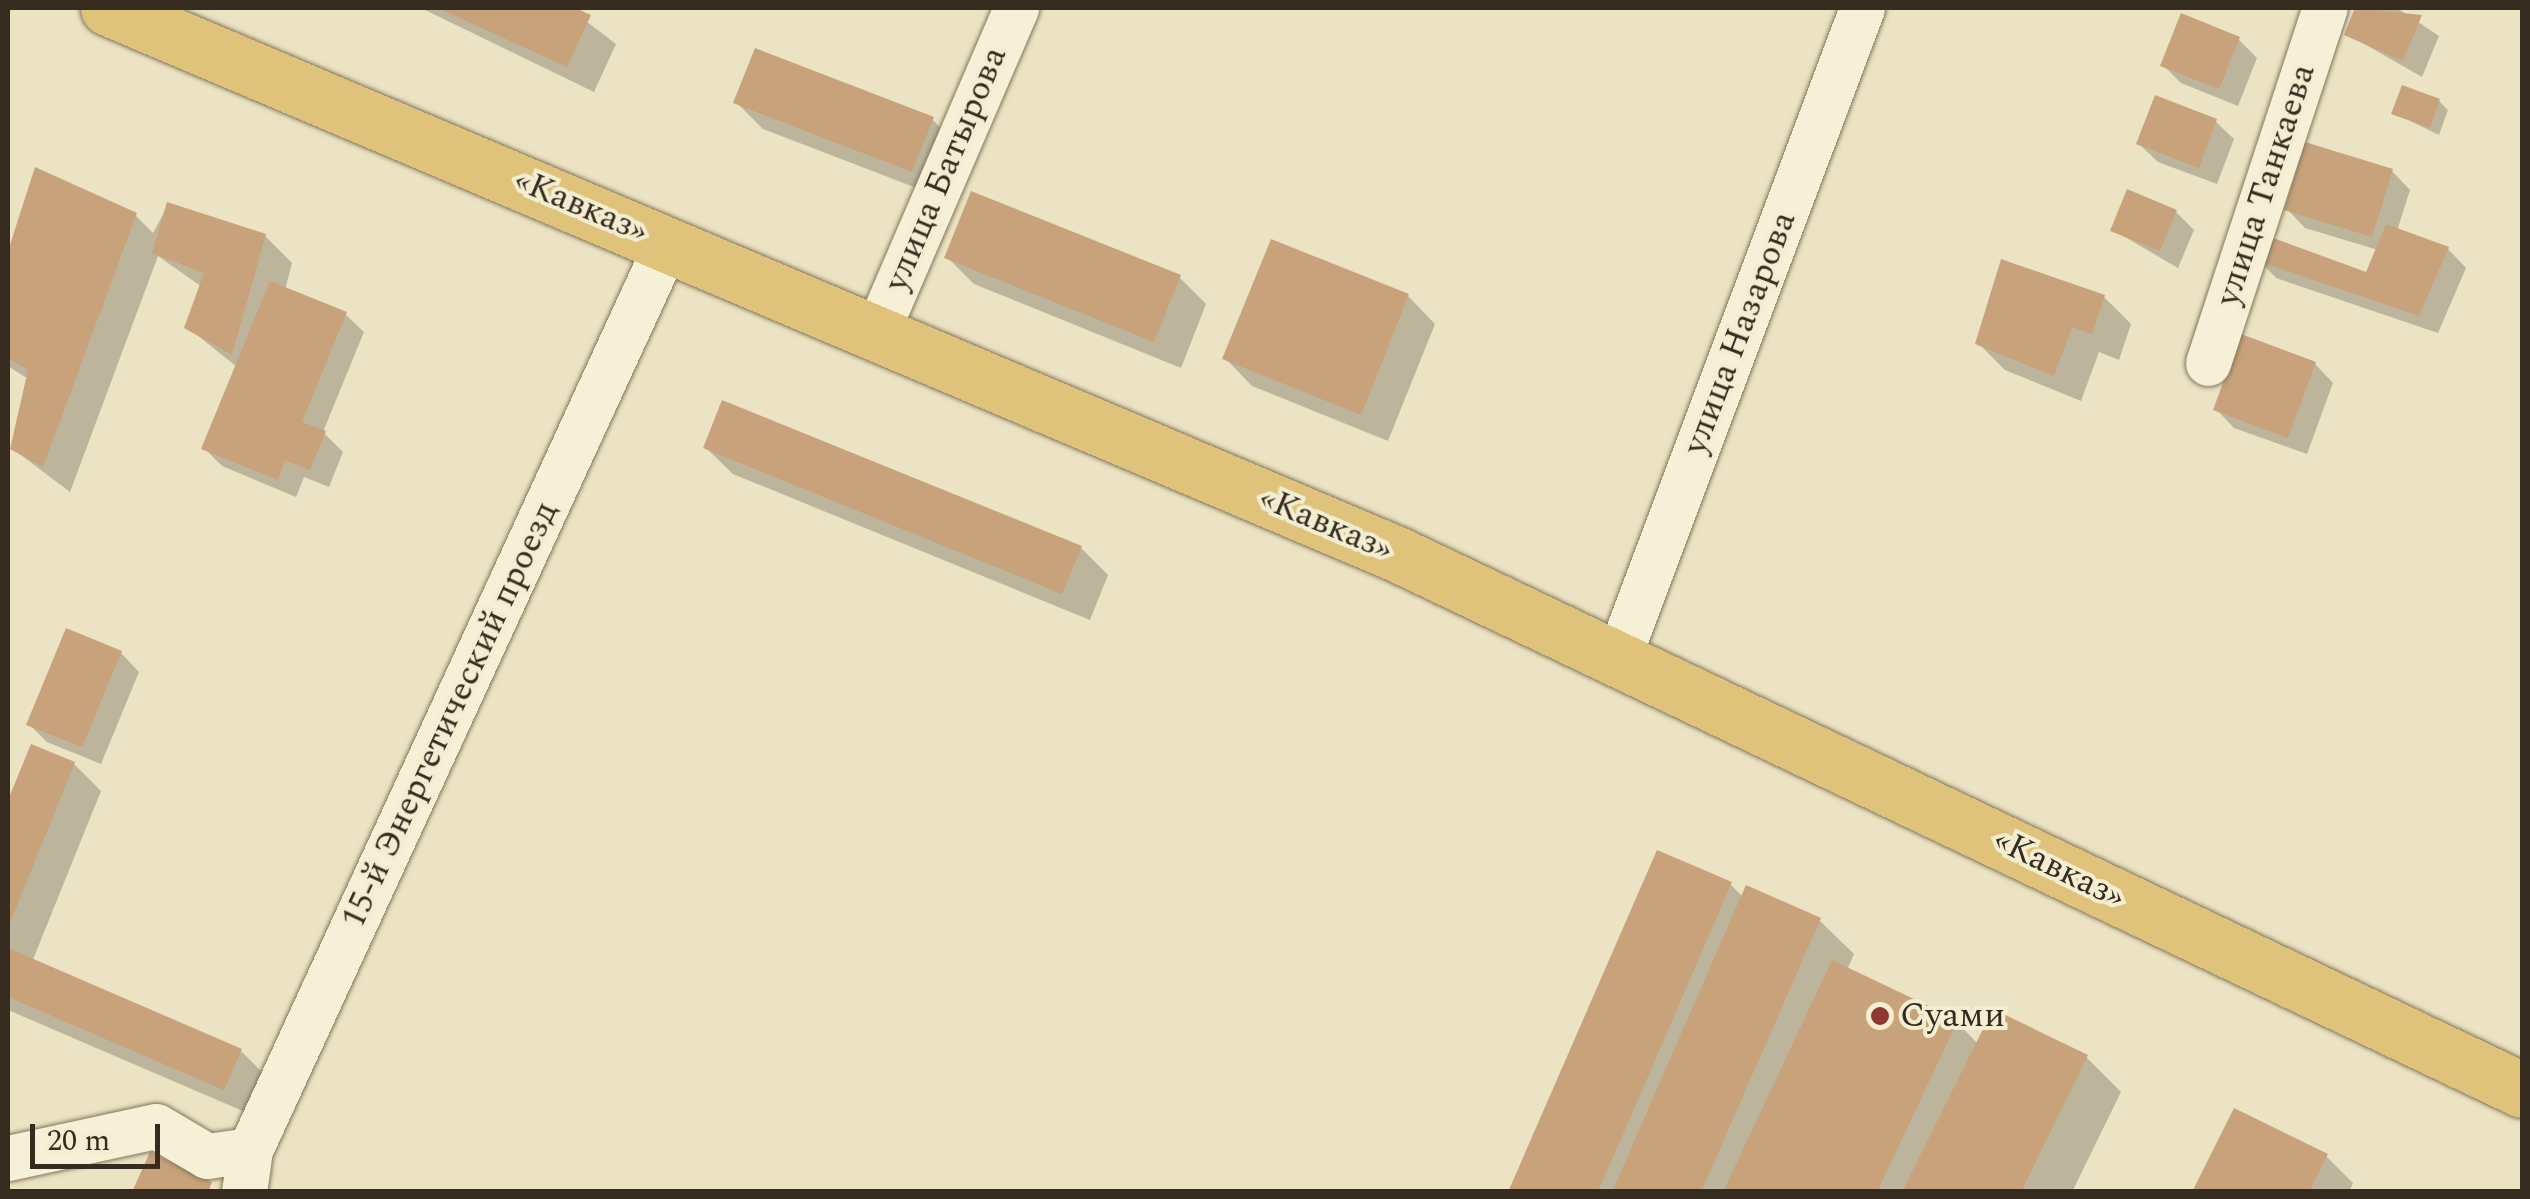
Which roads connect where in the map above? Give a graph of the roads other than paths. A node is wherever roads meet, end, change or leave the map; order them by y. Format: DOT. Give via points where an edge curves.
graph roads {
  1 [pos="108,8"];
  2 [pos="1016,8"];
  3 [pos="1862,8"];
  4 [pos="2324,8"];
  5 [pos="667,242"];
  6 [pos="876,332"];
  7 [pos="2208,363"];
  8 [pos="1618,658"];
  9 [pos="2522,1090"];
  10 [pos="8,1158"];
  11 [pos="247,1171"];
  1 -- 5 [label="highway, «Кавказ»"];
  2 -- 6 [label="street, улица Батырова"];
  3 -- 8 [label="street, улица Назарова"];
  4 -- 7 [label="street, улица Танкаева"];
  5 -- 6 [label="highway, «Кавказ»"];
  5 -- 11 [label="street, 15-й Энергетический проезд"];
  6 -- 8 [label="highway, «Кавказ»"];
  8 -- 9 [label="highway, «Кавказ»"];
  10 -- 11 [label="street" via="156,1126"];
}
